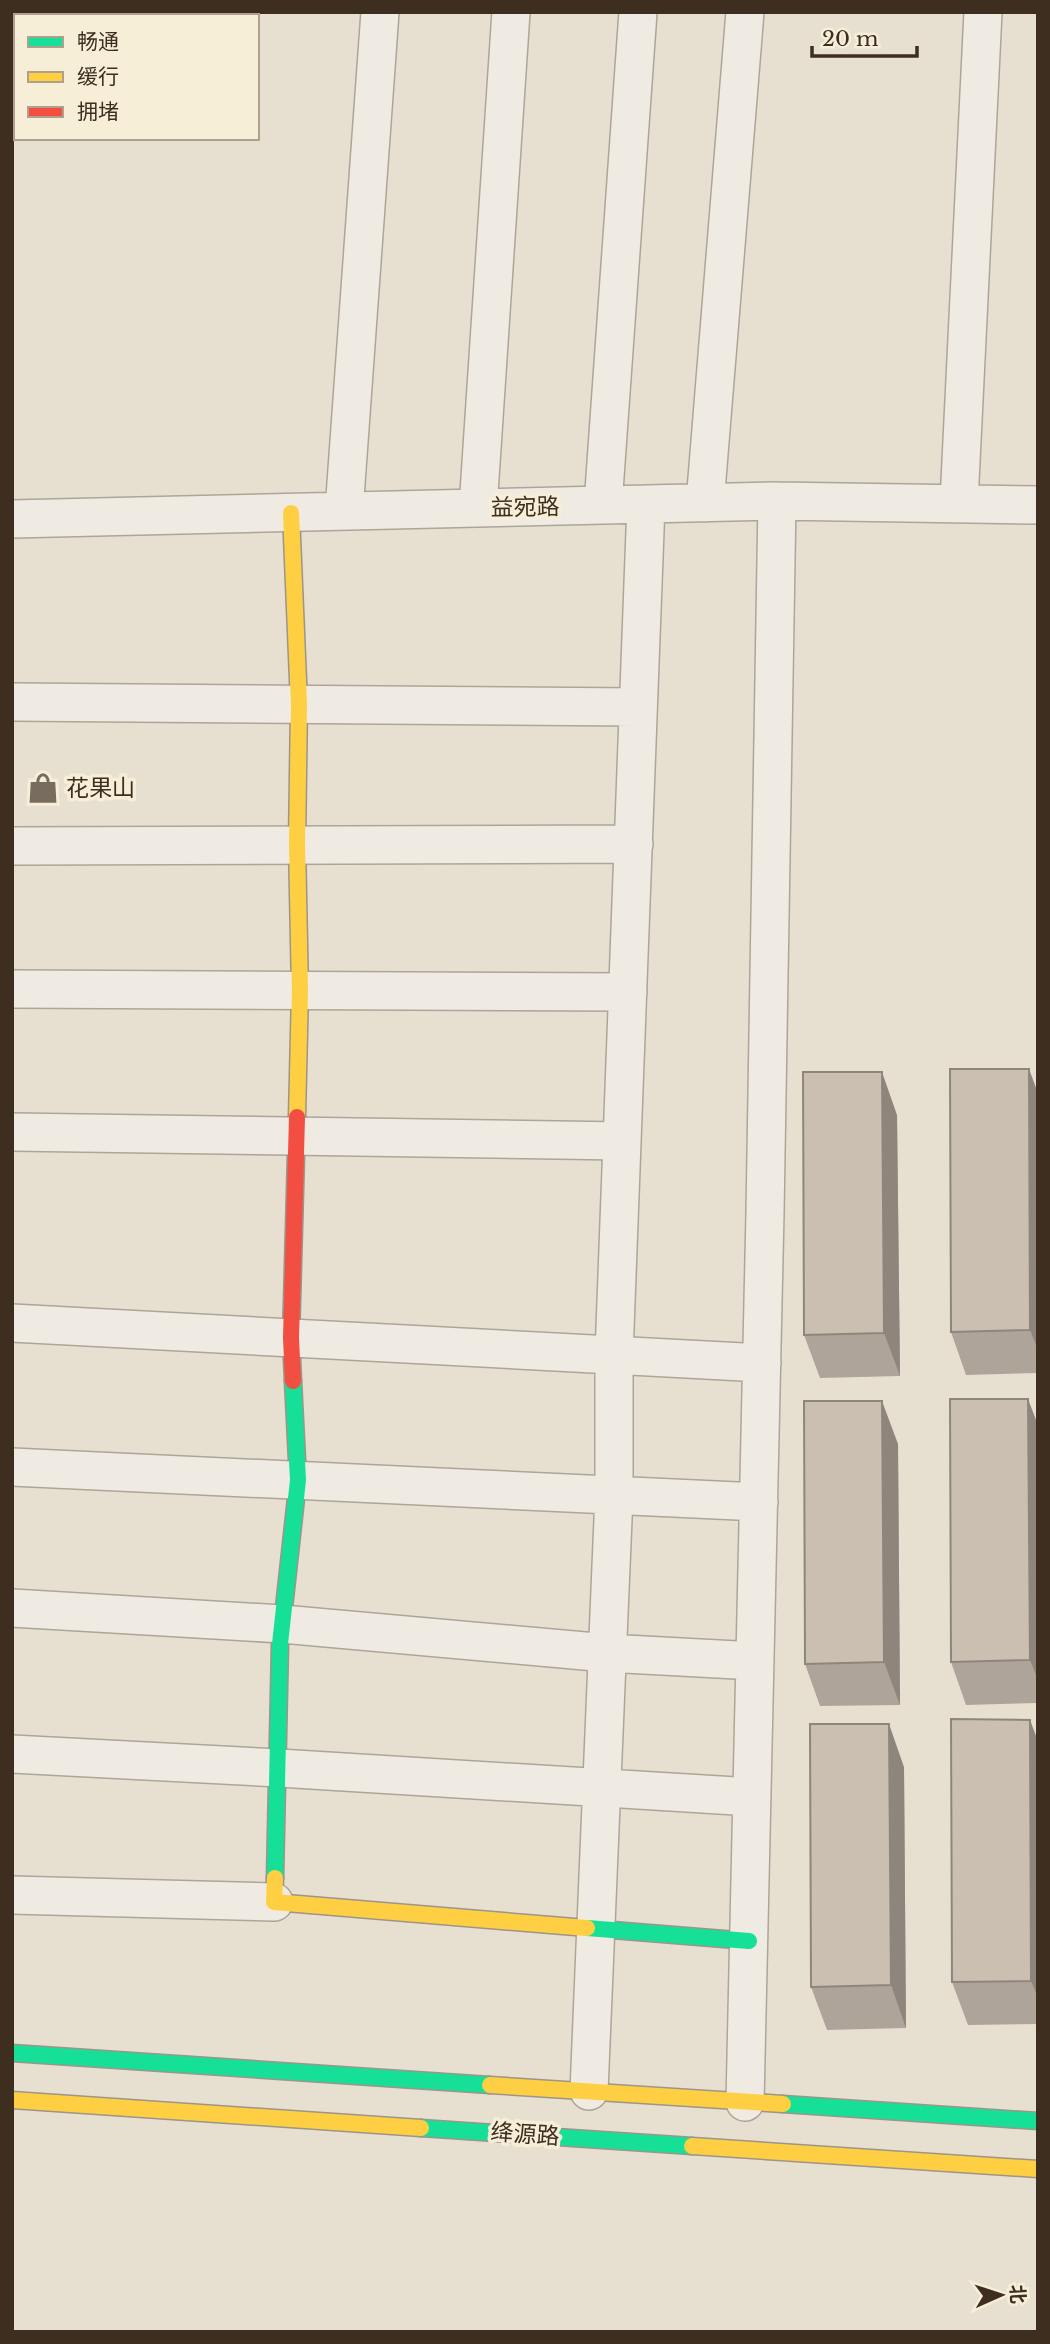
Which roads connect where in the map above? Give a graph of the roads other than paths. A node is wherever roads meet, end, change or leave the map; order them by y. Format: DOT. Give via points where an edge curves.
graph roads {
  1 [pos="380,12"];
  2 [pos="511,12"];
  3 [pos="638,12"];
  4 [pos="745,12"];
  5 [pos="984,12"];
  6 [pos="777,501"];
  7 [pos="959,502"];
  8 [pos="705,503"];
  9 [pos="646,504"];
  10 [pos="603,505"];
  11 [pos="1038,505"];
  12 [pos="478,508"];
  13 [pos="344,511"];
  14 [pos="291,513"];
  15 [pos="12,519"];
  16 [pos="12,702"];
  17 [pos="299,704"];
  18 [pos="638,706"];
  19 [pos="298,845"];
  20 [pos="634,845"];
  21 [pos="12,846"];
  22 [pos="12,989"];
  23 [pos="300,991"];
  24 [pos="628,992"];
  25 [pos="12,1132"];
  26 [pos="295,1136"];
  27 [pos="622,1141"];
  28 [pos="12,1323"];
  29 [pos="291,1338"];
  30 [pos="614,1356"];
  31 [pos="762,1363"];
  32 [pos="12,1467"];
  33 [pos="298,1480"];
  34 [pos="614,1495"];
  35 [pos="759,1502"];
  36 [pos="12,1608"];
  37 [pos="282,1624"];
  38 [pos="607,1653"];
  39 [pos="755,1661"];
  40 [pos="12,1754"];
  41 [pos="279,1768"];
  42 [pos="602,1787"];
  43 [pos="752,1797"];
  44 [pos="12,1895"];
  45 [pos="274,1902"];
  46 [pos="596,1928"];
  47 [pos="749,1941"];
  48 [pos="12,2053"];
  49 [pos="589,2091"];
  50 [pos="12,2100"];
  51 [pos="745,2102"];
  52 [pos="1038,2122"];
  53 [pos="1038,2169"];
  1 -- 13 [label="street"];
  2 -- 12 [label="street"];
  3 -- 10 [label="street"];
  4 -- 8 [label="street"];
  5 -- 7 [label="street"];
  6 -- 7 [label="street, 益宛路"];
  6 -- 8 [label="street, 益宛路"];
  6 -- 31 [label="street"];
  7 -- 11 [label="street, 益宛路"];
  8 -- 9 [label="street, 益宛路"];
  9 -- 10 [label="street, 益宛路"];
  9 -- 18 [label="street"];
  10 -- 12 [label="street, 益宛路"];
  12 -- 13 [label="street, 益宛路"];
  13 -- 14 [label="street, 益宛路"];
  14 -- 15 [label="street, 益宛路"];
  14 -- 17 [label="main road"];
  16 -- 17 [label="street"];
  17 -- 18 [label="street"];
  17 -- 19 [label="main road"];
  18 -- 20 [label="street"];
  19 -- 20 [label="street"];
  19 -- 21 [label="street"];
  19 -- 23 [label="main road"];
  20 -- 24 [label="street"];
  22 -- 23 [label="street"];
  23 -- 24 [label="street"];
  23 -- 26 [label="main road"];
  24 -- 27 [label="street"];
  25 -- 26 [label="street"];
  26 -- 27 [label="street"];
  26 -- 29 [label="main road"];
  27 -- 30 [label="street"];
  28 -- 29 [label="street"];
  29 -- 30 [label="street"];
  29 -- 33 [label="main road"];
  30 -- 31 [label="street"];
  30 -- 34 [label="street"];
  31 -- 35 [label="street"];
  32 -- 33 [label="street"];
  33 -- 34 [label="street"];
  33 -- 37 [label="main road"];
  34 -- 35 [label="street"];
  34 -- 38 [label="street"];
  35 -- 39 [label="street"];
  36 -- 37 [label="street"];
  37 -- 38 [label="street"];
  37 -- 41 [label="main road"];
  38 -- 39 [label="street"];
  38 -- 42 [label="street"];
  39 -- 43 [label="street"];
  40 -- 41 [label="street"];
  41 -- 42 [label="street"];
  41 -- 45 [label="main road"];
  42 -- 43 [label="street"];
  42 -- 46 [label="street"];
  43 -- 47 [label="street"];
  44 -- 45 [label="street"];
  45 -- 46 [label="main road"];
  46 -- 47 [label="main road"];
  46 -- 49 [label="street"];
  47 -- 51 [label="street"];
  48 -- 49 [label="main road, 绛源路"];
  49 -- 51 [label="main road, 绛源路"];
  50 -- 53 [label="main road, 绛源路"];
  51 -- 52 [label="main road, 绛源路"];
}
